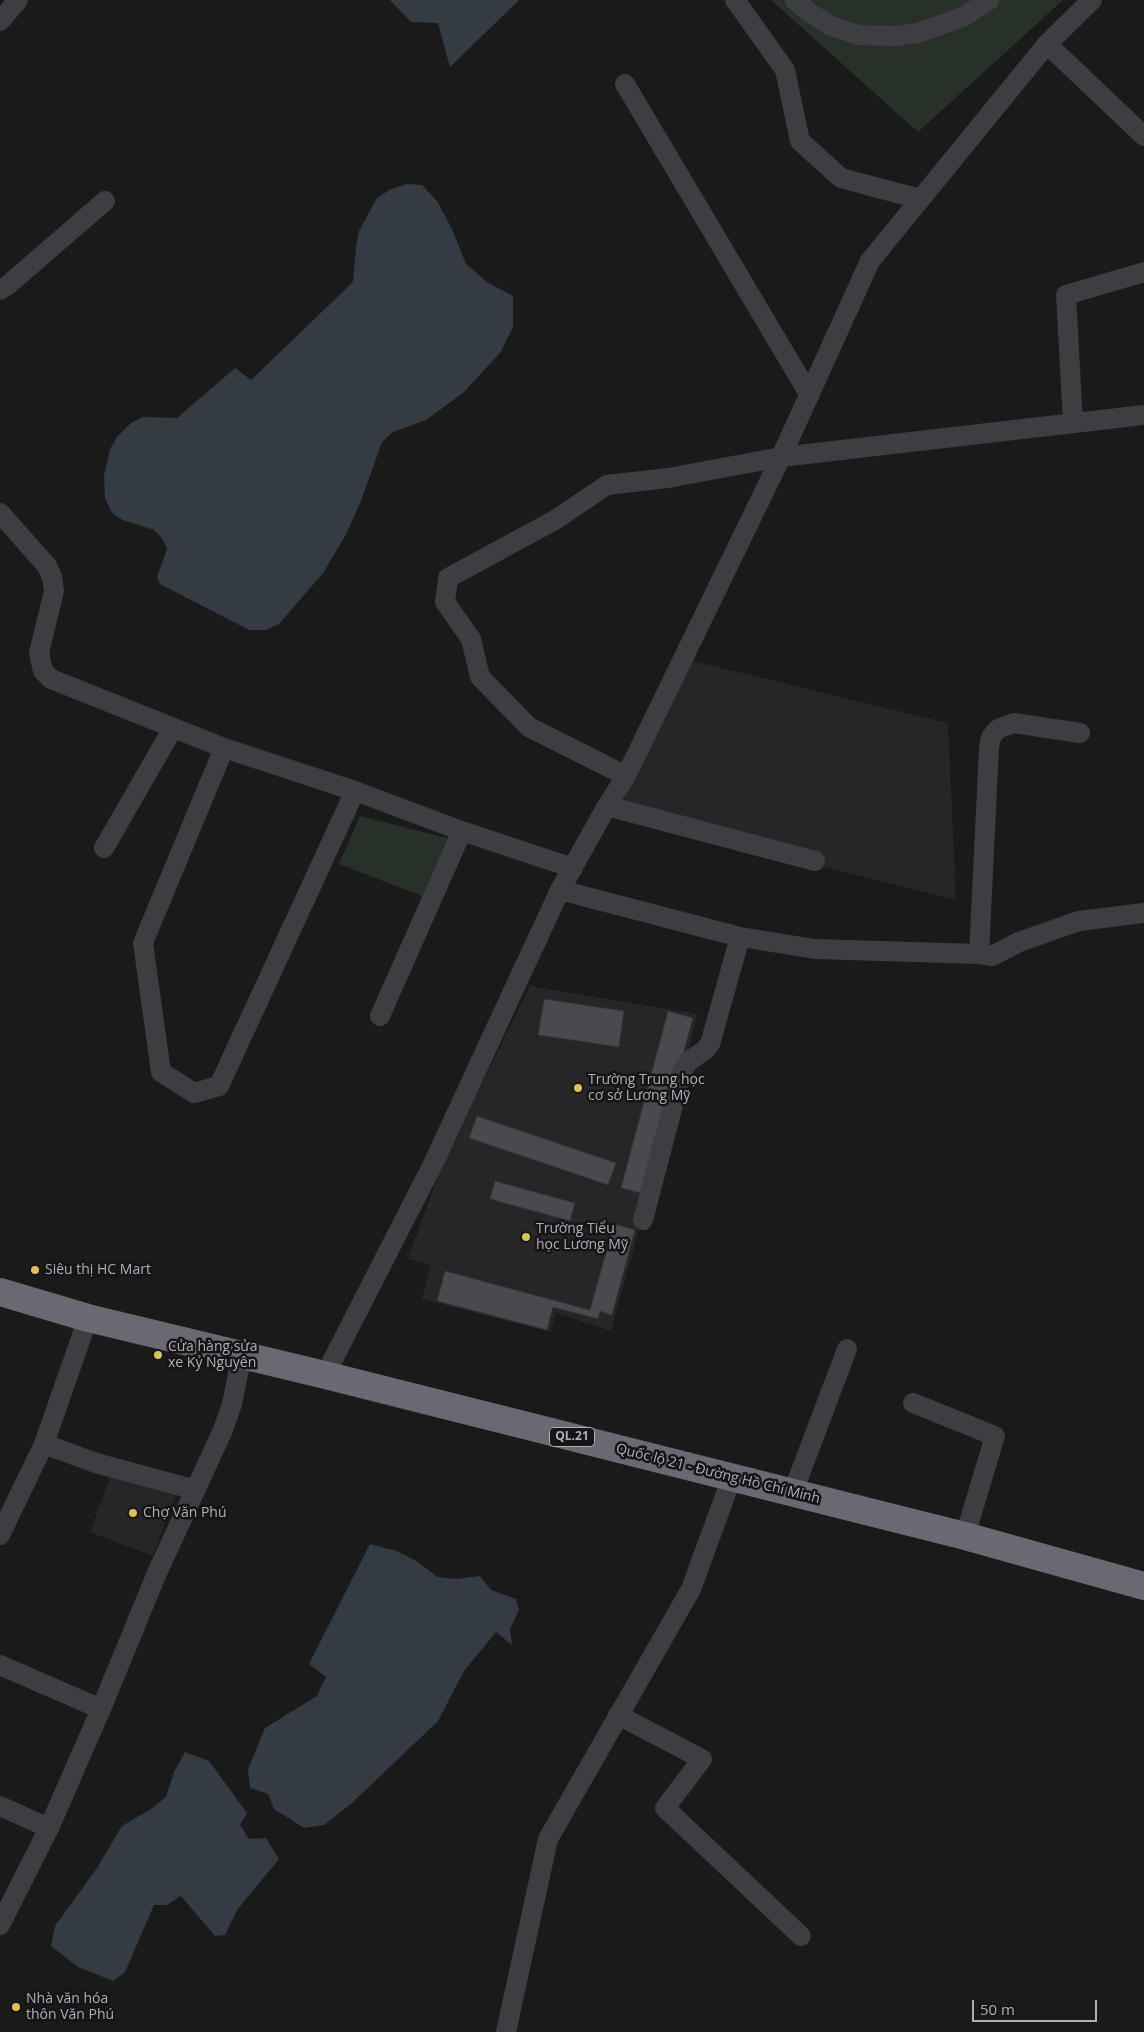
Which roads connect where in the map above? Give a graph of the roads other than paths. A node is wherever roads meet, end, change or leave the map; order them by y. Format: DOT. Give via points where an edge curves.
graph roads {
  1 [pos="18,0"];
  2 [pos="736,0"];
  3 [pos="795,0"];
  4 [pos="989,0"];
  5 [pos="1092,0"];
  6 [pos="0,21"];
  7 [pos="1047,44"];
  8 [pos="625,84"];
  9 [pos="1144,136"];
  10 [pos="920,199"];
  11 [pos="105,201"];
  12 [pos="1144,272"];
  13 [pos="0,290"];
  14 [pos="809,394"];
  15 [pos="1144,415"];
  16 [pos="1073,423"];
  17 [pos="781,457"];
  18 [pos="0,513"];
  19 [pos="173,728"];
  20 [pos="1080,733"];
  21 [pos="224,748"];
  22 [pos="626,776"];
  23 [pos="355,791"];
  24 [pos="607,806"];
  25 [pos="462,831"];
  26 [pos="104,848"];
  27 [pos="815,861"];
  28 [pos="573,868"];
  29 [pos="560,890"];
  30 [pos="1144,913"];
  31 [pos="740,937"];
  32 [pos="979,954"];
  33 [pos="380,1016"];
  34 [pos="643,1220"];
  35 [pos="0,1292"];
  36 [pos="88,1318"];
  37 [pos="847,1349"];
  38 [pos="242,1355"];
  39 [pos="324,1375"];
  40 [pos="913,1403"];
  41 [pos="44,1444"];
  42 [pos="732,1477"];
  43 [pos="196,1490"];
  44 [pos="793,1492"];
  45 [pos="0,1535"];
  46 [pos="965,1536"];
  47 [pos="1144,1586"];
  48 [pos="0,1665"];
  49 [pos="101,1709"];
  50 [pos="618,1715"];
  51 [pos="0,1806"];
  52 [pos="49,1828"];
  53 [pos="0,1925"];
  54 [pos="802,1936"];
  55 [pos="506,2032"];
  1 -- 6 [label="street"];
  2 -- 10 [label="street" via="785,70 800,141 841,178"];
  3 -- 4 [label="street" via="831,26 859,35 895,36 918,33 965,16"];
  5 -- 7 [label="street"];
  7 -- 9 [label="street"];
  7 -- 10 [label="street"];
  8 -- 14 [label="street"];
  10 -- 14 [label="street" via="870,261"];
  11 -- 13 [label="street"];
  12 -- 16 [label="street" via="1066,295"];
  14 -- 17 [label="street"];
  15 -- 16 [label="street"];
  16 -- 17 [label="street"];
  17 -- 22 [label="street"];
  17 -- 22 [label="street" via="668,478 606,485 555,520 448,578 445,602 470,639 480,678 529,727"];
  18 -- 19 [label="street" via="47,566 52,577 54,591 39,653 43,671 51,679"];
  19 -- 21 [label="street"];
  19 -- 26 [label="street"];
  20 -- 32 [label="street" via="1014,723 998,729 991,737"];
  21 -- 23 [label="street"];
  21 -- 23 [label="street" via="142,943 161,1072 194,1093 219,1086"];
  22 -- 24 [label="street"];
  23 -- 25 [label="street"];
  24 -- 27 [label="street"];
  24 -- 28 [label="street"];
  25 -- 28 [label="street"];
  25 -- 33 [label="street"];
  28 -- 29 [label="street"];
  29 -- 31 [label="street"];
  29 -- 39 [label="street" via="433,1164"];
  30 -- 32 [label="street" via="1079,921 1018,942 992,956"];
  31 -- 32 [label="street" via="815,949"];
  31 -- 34 [label="street" via="710,1044 682,1071"];
  35 -- 36 [label="highway, Quốc lộ 21 - Đường Hồ Chí Minh / QL.21"];
  36 -- 38 [label="highway, Quốc lộ 21 - Đường Hồ Chí Minh / QL.21"];
  36 -- 41 [label="street"];
  37 -- 44 [label="street"];
  38 -- 39 [label="highway, Quốc lộ 21 - Đường Hồ Chí Minh / QL.21"];
  38 -- 43 [label="street" via="232,1404"];
  39 -- 42 [label="highway, Quốc lộ 21 - Đường Hồ Chí Minh / QL.21"];
  40 -- 46 [label="street" via="995,1436"];
  41 -- 43 [label="street"];
  41 -- 45 [label="street"];
  42 -- 44 [label="highway, Quốc lộ 21 - Đường Hồ Chí Minh / QL.21"];
  42 -- 50 [label="street" via="691,1589"];
  43 -- 49 [label="street" via="157,1572"];
  44 -- 46 [label="highway, Quốc lộ 21 - Đường Hồ Chí Minh / QL.21"];
  46 -- 47 [label="highway, Quốc lộ 21 - Đường Hồ Chí Minh / QL.21"];
  48 -- 49 [label="street"];
  49 -- 52 [label="street"];
  50 -- 54 [label="street" via="702,1759 665,1808"];
  50 -- 55 [label="street" via="548,1839"];
  51 -- 52 [label="street"];
  52 -- 53 [label="street"];
}
